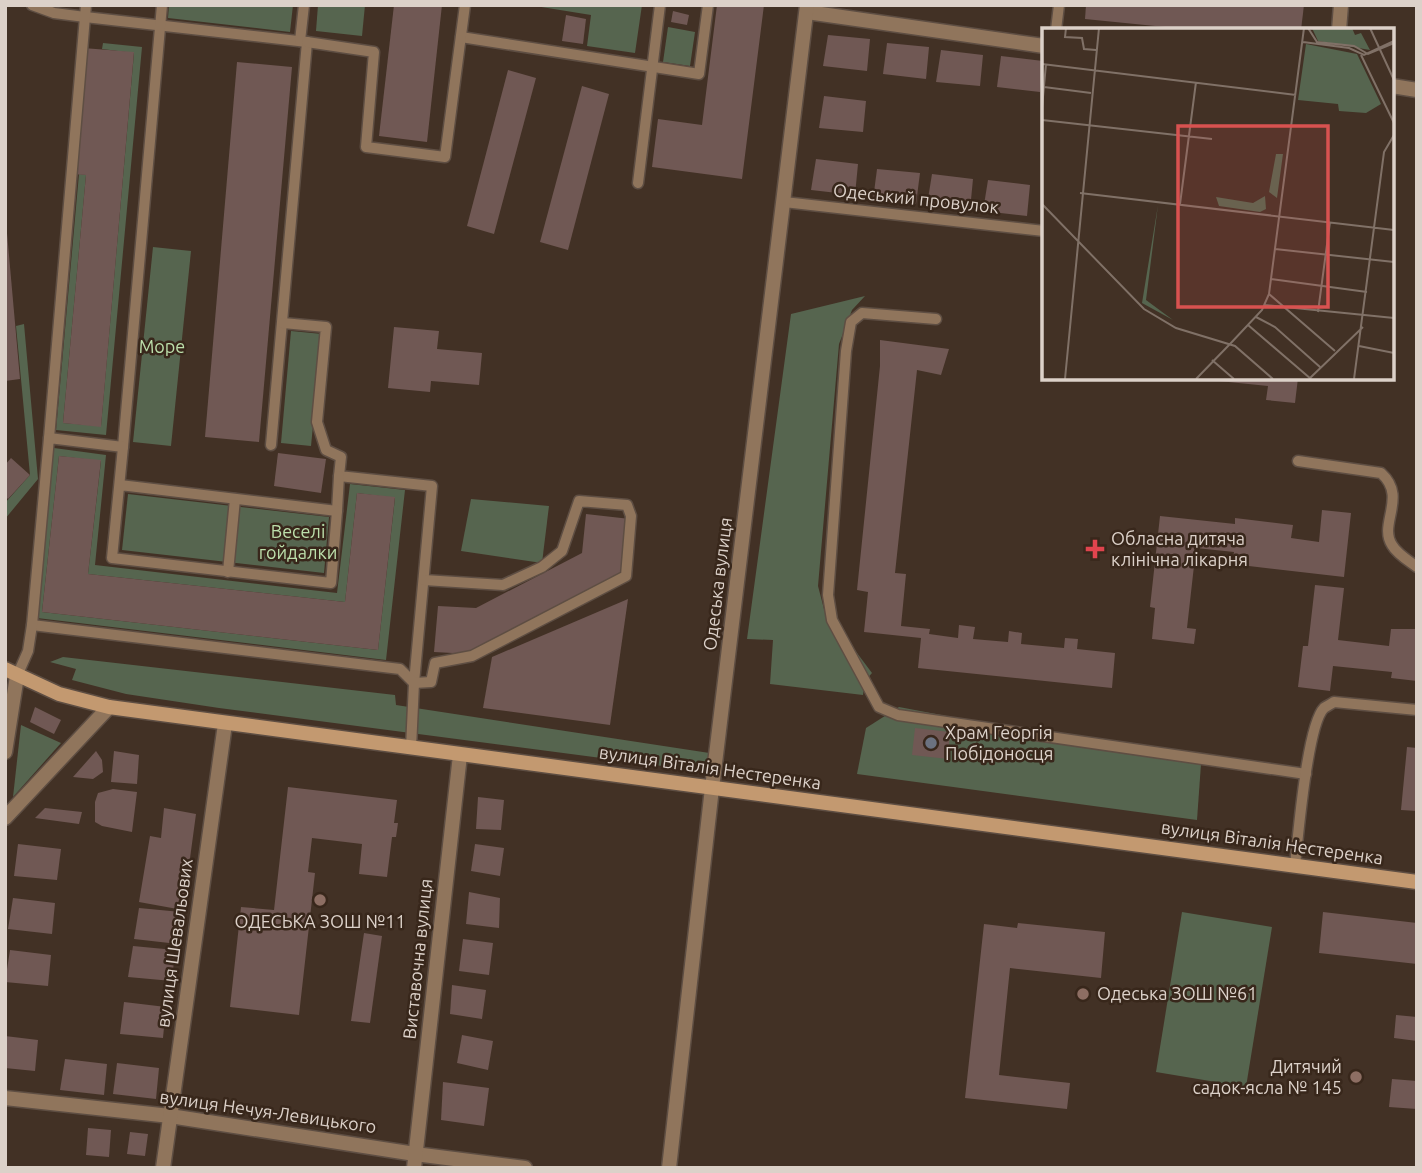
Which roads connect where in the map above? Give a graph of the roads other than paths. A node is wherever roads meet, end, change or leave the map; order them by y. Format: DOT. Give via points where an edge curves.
graph roads {
  1 [pos="32,5"];
  2 [pos="86,5"];
  3 [pos="162,5"];
  4 [pos="304,5"];
  5 [pos="465,5"];
  6 [pos="660,5"];
  7 [pos="708,5"];
  8 [pos="1059,5"];
  9 [pos="1341,5"];
  10 [pos="807,9"];
  11 [pos="85,17"];
  12 [pos="160,24"];
  13 [pos="1056,28"];
  14 [pos="1339,28"];
  15 [pos="461,37"];
  16 [pos="304,42"];
  17 [pos="1042,46"];
  18 [pos="652,66"];
  19 [pos="1394,86"];
  20 [pos="1417,90"];
  21 [pos="638,183"];
  22 [pos="784,202"];
  23 [pos="1042,231"];
  24 [pos="936,319"];
  25 [pos="283,323"];
  26 [pos="49,438"];
  27 [pos="271,446"];
  28 [pos="123,447"];
  29 [pos="1298,461"];
  30 [pos="339,476"];
  31 [pos="120,485"];
  32 [pos="235,499"];
  33 [pos="337,510"];
  34 [pos="1417,567"];
  35 [pos="228,572"];
  36 [pos="424,580"];
  37 [pos="32,625"];
  38 [pos="11,673"];
  39 [pos="414,683"];
  40 [pos="109,708"];
  41 [pos="1417,710"];
  42 [pos="225,724"];
  43 [pos="411,748"];
  44 [pos="5,752"];
  45 [pos="460,755"];
  46 [pos="1306,774"];
  47 [pos="712,788"];
  48 [pos="5,818"];
  49 [pos="1296,865"];
  50 [pos="1417,882"];
  51 [pos="5,1098"];
  52 [pos="170,1116"];
  53 [pos="415,1161"];
  54 [pos="163,1168"];
  55 [pos="525,1168"];
  56 [pos="669,1168"];
  1 -- 11 [label="lane"];
  2 -- 11 [label="lane"];
  3 -- 12 [label="lane"];
  4 -- 16 [label="lane"];
  5 -- 15 [label="lane"];
  6 -- 18 [label="lane"];
  7 -- 18 [label="lane" via="699,74"];
  8 -- 13 [label="lane"];
  9 -- 14 [label="street"];
  10 -- 17 [label="street"];
  10 -- 22 [label="street, Одеська вулиця"];
  11 -- 12 [label="lane"];
  11 -- 26 [label="lane"];
  12 -- 16 [label="lane"];
  12 -- 28 [label="lane"];
  15 -- 16 [label="lane" via="445,157 366,147 374,52"];
  15 -- 18 [label="lane"];
  16 -- 25 [label="lane"];
  18 -- 21 [label="lane"];
  19 -- 20 [label="street"];
  22 -- 23 [label="lane, Одеський провулок"];
  22 -- 47 [label="street, Одеська вулиця"];
  24 -- 46 [label="lane" via="862,313 851,322 846,351 828,595 832,620 879,707 898,715"];
  25 -- 27 [label="lane"];
  25 -- 30 [label="lane" via="326,327 317,422 326,450 341,457"];
  26 -- 28 [label="lane"];
  26 -- 37 [label="lane"];
  28 -- 31 [label="lane"];
  29 -- 34 [label="lane" via="1381,473 1393,491 1388,538 1392,547"];
  30 -- 33 [label="lane"];
  30 -- 36 [label="lane" via="432,486"];
  31 -- 32 [label="lane"];
  31 -- 35 [label="lane" via="112,558"];
  32 -- 33 [label="lane"];
  32 -- 35 [label="lane"];
  33 -- 35 [label="lane" via="331,583"];
  36 -- 39 [label="lane"];
  36 -- 39 [label="lane" via="503,585 542,567 562,551 579,501 627,505 631,516 626,576 472,656 435,663 431,682"];
  37 -- 38 [label="lane" via="28,651"];
  37 -- 39 [label="lane" via="400,669"];
  38 -- 40 [label="main road, вулиця Віталія Нестеренка" via="59,694"];
  38 -- 44 [label="street"];
  39 -- 43 [label="lane"];
  40 -- 42 [label="main road, вулиця Віталія Нестеренка"];
  40 -- 48 [label="street"];
  41 -- 46 [label="lane" via="1334,702 1323,709 1317,722"];
  42 -- 43 [label="main road, вулиця Віталія Нестеренка"];
  42 -- 52 [label="street, вулиця Шевальових"];
  43 -- 45 [label="main road, вулиця Віталія Нестеренка"];
  45 -- 47 [label="main road, вулиця Віталія Нестеренка"];
  45 -- 53 [label="street, Виставочна вулиця"];
  46 -- 49 [label="lane"];
  47 -- 49 [label="main road, вулиця Віталія Нестеренка"];
  47 -- 56 [label="street, Одеська вулиця"];
  49 -- 50 [label="main road, вулиця Віталія Нестеренка"];
  51 -- 52 [label="street, вулиця Нечуя-Левицького"];
  52 -- 53 [label="street, вулиця Нечуя-Левицького"];
  52 -- 54 [label="street, вулиця Шевальових"];
  53 -- 55 [label="street, вулиця Нечуя-Левицького"];
}
